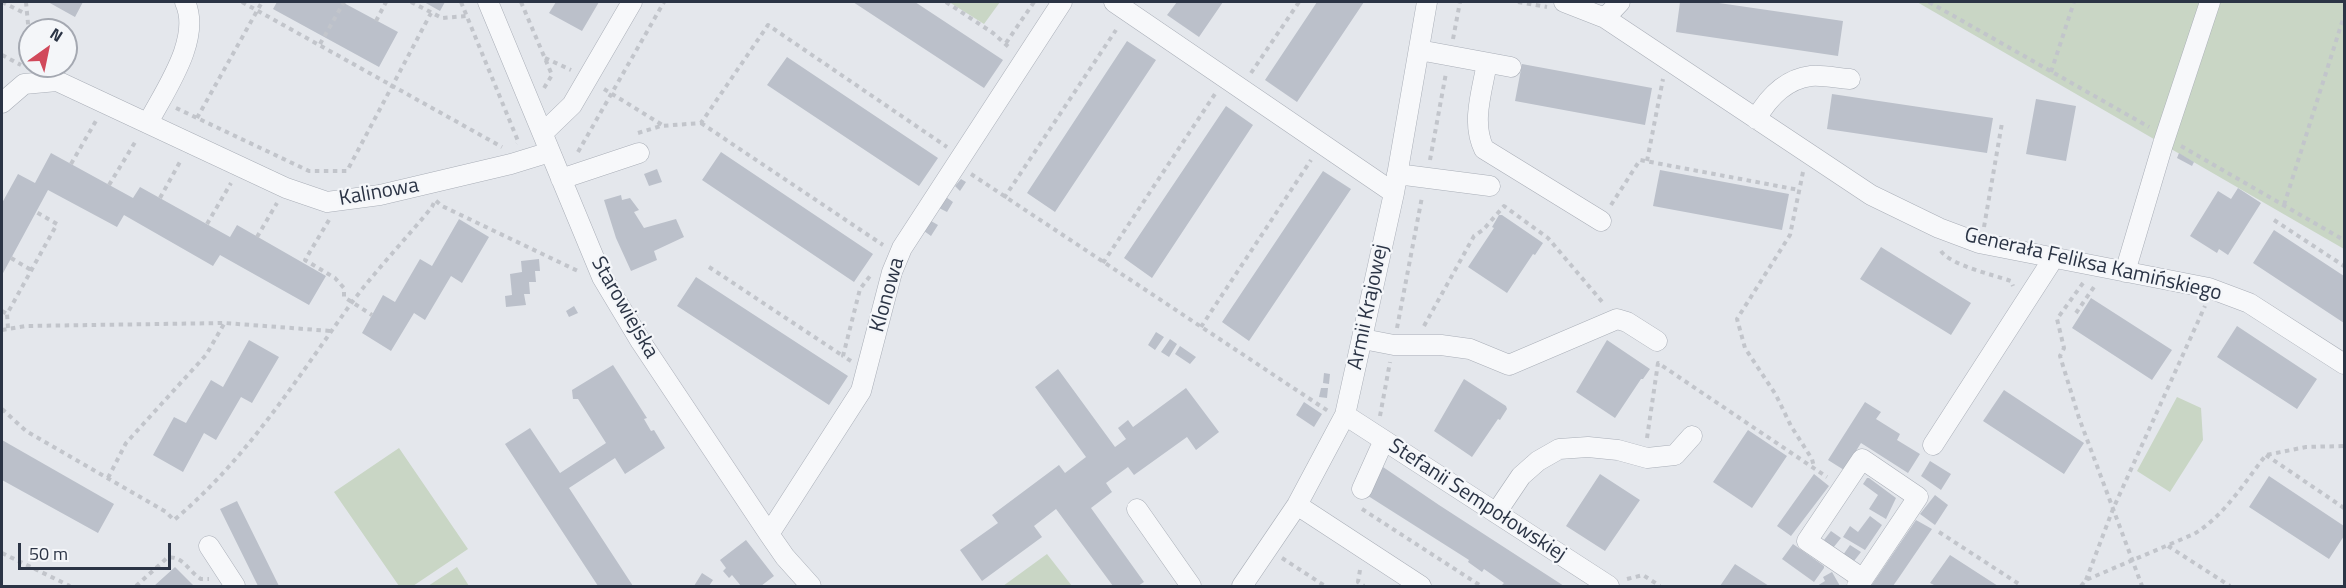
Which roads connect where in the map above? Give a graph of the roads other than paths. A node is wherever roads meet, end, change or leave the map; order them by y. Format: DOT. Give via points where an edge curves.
graph roads {
  1 [pos="185,2"];
  2 [pos="489,2"];
  3 [pos="632,2"];
  4 [pos="1062,2"];
  5 [pos="1114,2"];
  6 [pos="1427,2"];
  7 [pos="1564,2"];
  8 [pos="1620,2"];
  9 [pos="2210,2"];
  10 [pos="1605,18"];
  11 [pos="1419,50"];
  12 [pos="1486,63"];
  13 [pos="1511,68"];
  14 [pos="1850,79"];
  15 [pos="2,103"];
  16 [pos="1756,118"];
  17 [pos="144,130"];
  18 [pos="544,132"];
  19 [pos="550,152"];
  20 [pos="639,153"];
  21 [pos="570,176"];
  22 [pos="1396,183"];
  23 [pos="1490,186"];
  24 [pos="1601,220"];
  25 [pos="2053,259"];
  26 [pos="2125,272"];
  27 [pos="1362,339"];
  28 [pos="1657,341"];
  29 [pos="2344,364"];
  30 [pos="1339,415"];
  31 [pos="1692,436"];
  32 [pos="1379,437"];
  33 [pos="1933,445"];
  34 [pos="1362,489"];
  35 [pos="1297,505"];
  36 [pos="1137,508"];
  37 [pos="1496,513"];
  38 [pos="769,534"];
  39 [pos="209,546"];
  40 [pos="232,581"];
  41 [pos="1860,583"];
  42 [pos="1613,584"];
  43 [pos="811,586"];
  44 [pos="1191,586"];
  45 [pos="1242,586"];
  46 [pos="1421,586"];
  1 -- 17 [label="street" via="190,23 186,48"];
  2 -- 18 [label="street, Starowiejska"];
  3 -- 18 [label="street" via="572,105"];
  4 -- 38 [label="street, Klonowa" via="902,248 861,391"];
  5 -- 22 [label="street"];
  6 -- 11 [label="street, Armii Krajowej"];
  7 -- 10 [label="street, Generała Feliksa Kamińskiego"];
  8 -- 10 [label="street"];
  9 -- 26 [label="street"];
  10 -- 16 [label="street, Generała Feliksa Kamińskiego"];
  11 -- 12 [label="street"];
  11 -- 22 [label="street, Armii Krajowej"];
  12 -- 13 [label="street"];
  12 -- 24 [label="street" via="1477,125 1484,149"];
  14 -- 16 [label="street" via="1811,76 1791,82 1773,94"];
  15 -- 17 [label="street, Kalinowa" via="24,84 57,81"];
  16 -- 25 [label="street, Generała Feliksa Kamińskiego" via="1893,207 1979,243"];
  17 -- 19 [label="street, Kalinowa" via="327,202 380,195 508,158"];
  18 -- 19 [label="street, Starowiejska"];
  19 -- 21 [label="street, Starowiejska"];
  20 -- 21 [label="street"];
  21 -- 38 [label="street, Starowiejska" via="602,277"];
  22 -- 23 [label="street" via="1426,179"];
  22 -- 27 [label="street, Armii Krajowej"];
  25 -- 26 [label="street, Generała Feliksa Kamińskiego"];
  25 -- 33 [label="street"];
  26 -- 29 [label="street, Generała Feliksa Kamińskiego" via="2209,288 2249,303"];
  27 -- 28 [label="street" via="1394,345 1470,349 1509,365 1617,319"];
  27 -- 30 [label="street, Armii Krajowej"];
  30 -- 32 [label="street, Stefanii Sempołowskiej"];
  30 -- 35 [label="street, Armii Krajowej"];
  31 -- 37 [label="street" via="1675,455 1644,457 1588,447 1559,449 1521,477"];
  32 -- 34 [label="street"];
  32 -- 37 [label="street, Stefanii Sempołowskiej"];
  35 -- 45 [label="street, Armii Krajowej"];
  35 -- 46 [label="street"];
  36 -- 44 [label="street"];
  37 -- 42 [label="street, Stefanii Sempołowskiej"];
  38 -- 43 [label="street, Starowiejska"];
  39 -- 40 [label="street"];
  41 -- 41 [label="street" via="1918,497 1862,459 1807,541"];
}
